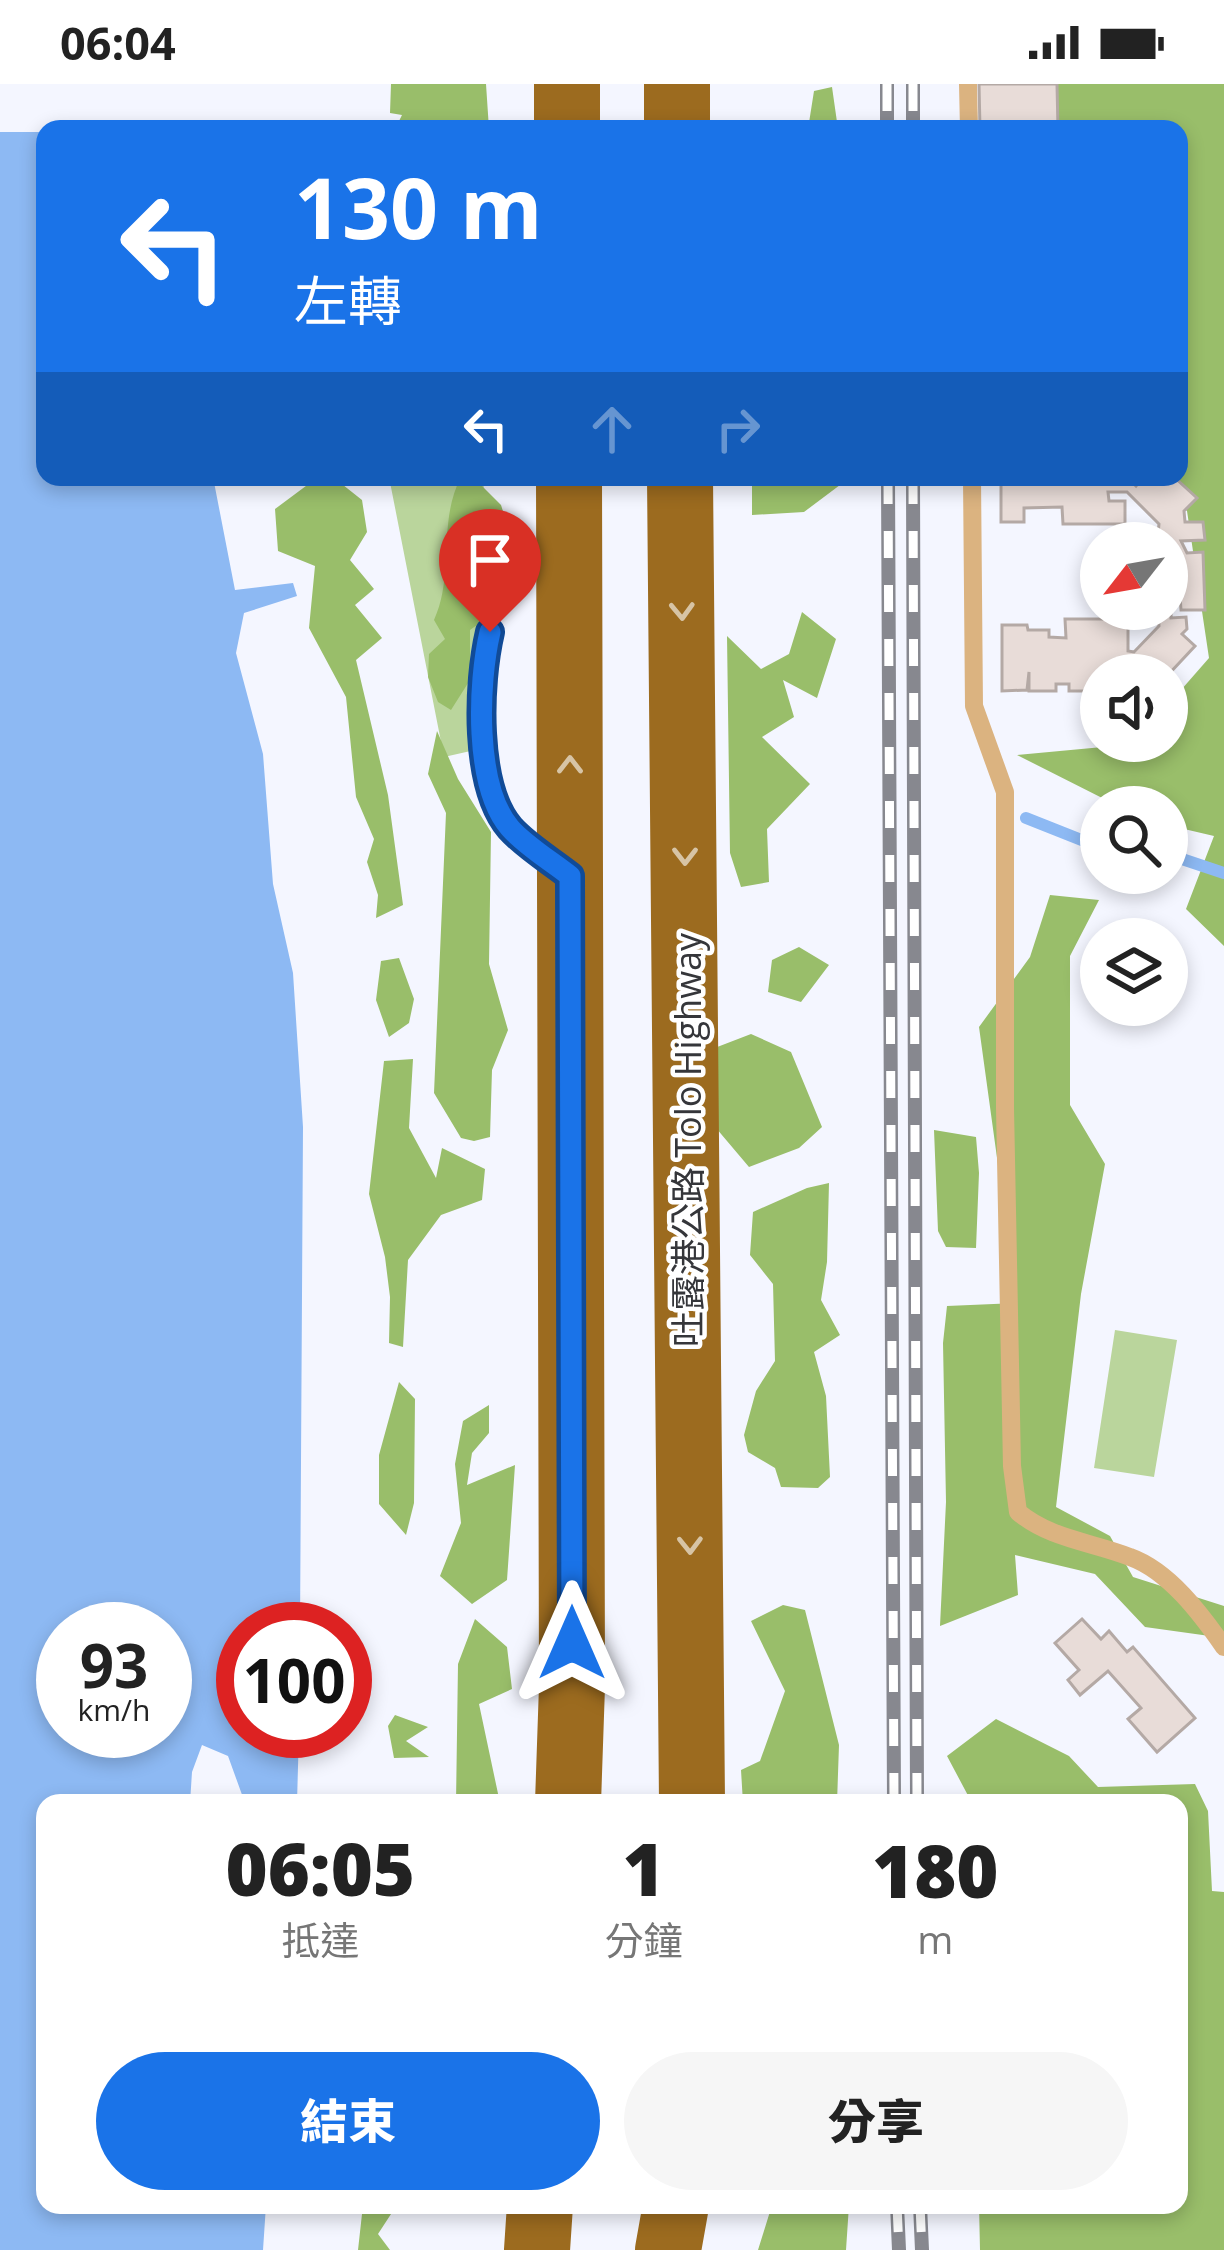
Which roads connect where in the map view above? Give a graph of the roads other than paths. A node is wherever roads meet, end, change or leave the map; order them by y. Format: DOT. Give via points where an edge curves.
graph roads {
  1 [pos="567,84"];
  2 [pos="677,84"];
  3 [pos="968,84"];
  4 [pos="567,120"];
  5 [pos="677,120"];
  6 [pos="969,120"];
  7 [pos="680,486"];
  8 [pos="972,486"];
  9 [pos="569,503"];
  10 [pos="570,876"];
  11 [pos="1224,1647"];
  12 [pos="568,1794"];
  13 [pos="692,1794"];
  14 [pos="539,2214"];
  15 [pos="678,2214"];
  16 [pos="682,2214"];
  17 [pos="537,2250"];
  18 [pos="668,2250"];
  19 [pos="690,2250"];
  1 -- 4 [label="highway"];
  2 -- 5 [label="highway"];
  3 -- 6 [label="lane"];
  7 -- 13 [label="highway, 吐露港公路 Tolo Highway, one-way"];
  8 -- 11 [label="lane" via="974,706 1005,792 1018,1512 1038,1529 1136,1558 1175,1588"];
  10 -- 9 [label="highway, one-way"];
  9 -- 10 [label="lane" via="497,605 479,716 492,793 508,826"];
  10 -- 12 [label="highway"];
  14 -- 17 [label="highway"];
  15 -- 18 [label="highway"];
  16 -- 19 [label="highway"];
}
